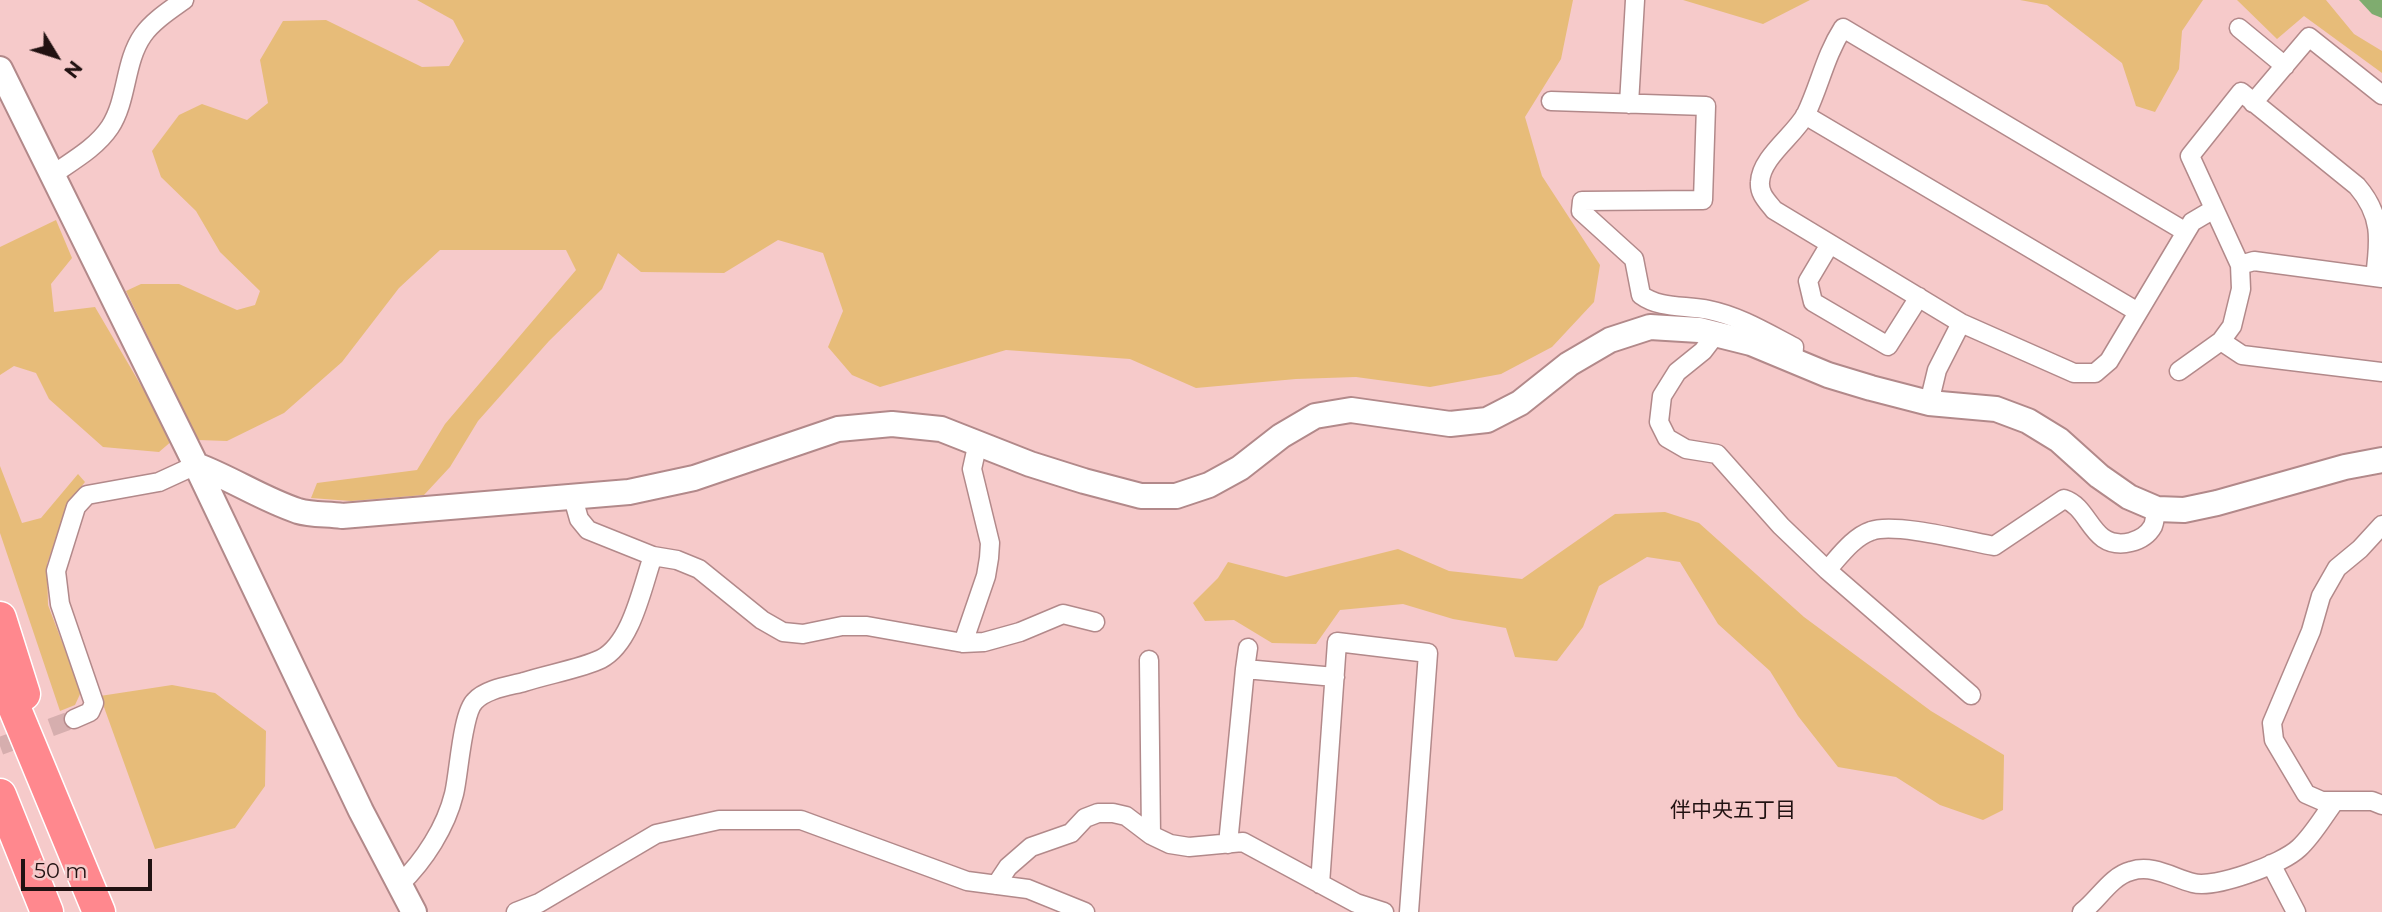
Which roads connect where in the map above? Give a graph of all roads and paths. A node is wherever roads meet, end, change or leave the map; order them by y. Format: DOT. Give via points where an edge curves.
graph roads {
  1 [pos="184,0"];
  2 [pos="1635,0"];
  3 [pos="2239,28"];
  4 [pos="2285,65"];
  5 [pos="0,69"];
  6 [pos="2382,95"];
  7 [pos="1551,101"];
  8 [pos="2253,103"];
  9 [pos="1629,104"];
  10 [pos="1805,115"];
  11 [pos="52,175"];
  12 [pos="2214,209"];
  13 [pos="2186,232"];
  14 [pos="1830,244"];
  15 [pos="2240,265"];
  16 [pos="2378,277"];
  17 [pos="1919,298"];
  18 [pos="2138,312"];
  19 [pos="1961,323"];
  20 [pos="1716,334"];
  21 [pos="2221,341"];
  22 [pos="1793,360"];
  23 [pos="2179,371"];
  24 [pos="2382,372"];
  25 [pos="1929,403"];
  26 [pos="978,443"];
  27 [pos="2382,460"];
  28 [pos="196,465"];
  29 [pos="572,498"];
  30 [pos="2157,509"];
  31 [pos="2382,525"];
  32 [pos="653,556"];
  33 [pos="1827,570"];
  34 [pos="0,618"];
  35 [pos="1095,622"];
  36 [pos="963,643"];
  37 [pos="1248,648"];
  38 [pos="1149,660"];
  39 [pos="1245,668"];
  40 [pos="0,673"];
  41 [pos="1335,677"];
  42 [pos="1972,695"];
  43 [pos="74,719"];
  44 [pos="0,795"];
  45 [pos="2335,801"];
  46 [pos="2382,805"];
  47 [pos="1151,835"];
  48 [pos="70,842"];
  49 [pos="1228,844"];
  50 [pos="0,852"];
  51 [pos="2271,864"];
  52 [pos="1320,884"];
  53 [pos="996,885"];
  54 [pos="405,903"];
  55 [pos="27,912"];
  56 [pos="47,912"];
  57 [pos="99,912"];
  58 [pos="516,912"];
  59 [pos="1085,912"];
  60 [pos="1384,912"];
  61 [pos="1409,912"];
  62 [pos="2082,912"];
  63 [pos="2296,912"];
  1 -- 11 [label="street" via="142,36 110,127 92,148"];
  2 -- 9 [label="street"];
  3 -- 4 [label="street"];
  4 -- 6 [label="street" via="2309,37"];
  4 -- 8 [label="street"];
  5 -- 11 [label="street"];
  7 -- 9 [label="street"];
  8 -- 12 [label="street" via="2241,92 2190,156"];
  8 -- 16 [label="street" via="2370,200 2378,220"];
  9 -- 22 [label="street" via="1706,106 1703,200 1582,201 1581,211 1634,259 1640,295 1652,303 1710,310 1750,324 1794,347"];
  10 -- 13 [label="street" via="1830,48 1843,28"];
  10 -- 14 [label="street" via="1767,163 1760,180 1762,195 1774,210"];
  10 -- 18 [label="street"];
  11 -- 28 [label="street"];
  12 -- 13 [label="street" via="2192,222"];
  12 -- 15 [label="street"];
  13 -- 18 [label="street"];
  14 -- 17 [label="street"];
  14 -- 17 [label="street" via="1808,281 1812,302 1888,346"];
  15 -- 16 [label="street" via="2254,261"];
  15 -- 21 [label="street" via="2241,289 2232,326"];
  17 -- 19 [label="street"];
  18 -- 19 [label="street" via="2109,361 2095,373 2074,373"];
  19 -- 25 [label="street" via="1937,370"];
  20 -- 22 [label="street"];
  20 -- 26 [label="street" via="1650,327 1610,340 1569,364 1520,403 1487,420 1450,424 1351,410 1315,416 1240,468 1176,496 1141,496 1084,481"];
  20 -- 33 [label="street" via="1677,372 1662,396 1659,422 1667,438 1686,449 1717,454"];
  21 -- 23 [label="street"];
  21 -- 24 [label="street" via="2242,355"];
  22 -- 25 [label="street" via="1839,379"];
  25 -- 30 [label="street" via="1996,409 2028,421 2129,497"];
  26 -- 29 [label="street" via="941,429 892,424 838,429 694,478"];
  26 -- 36 [label="street" via="972,469 990,543 989,558"];
  27 -- 30 [label="street" via="2206,506"];
  28 -- 29 [label="street" via="301,512 342,516"];
  28 -- 43 [label="street" via="159,482 87,495 76,508 56,571 60,604 94,703 90,712"];
  28 -- 54 [label="street"];
  29 -- 32 [label="street" via="588,530"];
  30 -- 33 [label="street" via="2152,527 2134,542 2119,544 2104,538 2072,502 2063,499 1994,546 1891,528 1871,531"];
  31 -- 45 [label="street" via="2337,568 2321,596 2272,723 2274,740 2306,794"];
  32 -- 36 [label="street" via="677,559 699,569 783,632 867,626"];
  32 -- 54 [label="street" via="627,631 601,659 492,691 474,701 454,795 443,826 412,873"];
  33 -- 42 [label="street"];
  34 -- 48 [label="highway"];
  35 -- 36 [label="street" via="1063,614 1020,632"];
  37 -- 39 [label="street"];
  38 -- 47 [label="street"];
  39 -- 41 [label="street"];
  39 -- 49 [label="street"];
  40 -- 48 [label="highway"];
  41 -- 52 [label="street"];
  41 -- 61 [label="street" via="1337,642 1429,653"];
  44 -- 56 [label="highway"];
  45 -- 46 [label="street"];
  45 -- 51 [label="street" via="2301,847"];
  47 -- 49 [label="street" via="1189,847"];
  47 -- 53 [label="street" via="1126,816 1098,813 1085,818 1071,833 1031,847"];
  48 -- 57 [label="highway"];
  49 -- 52 [label="street" via="1243,842"];
  50 -- 55 [label="highway"];
  51 -- 62 [label="street" via="2216,884 2196,884 2149,869 2129,871"];
  51 -- 63 [label="street"];
  52 -- 60 [label="street"];
  53 -- 58 [label="street" via="967,881 801,820 719,820 656,834"];
  53 -- 59 [label="street" via="1028,889"];
}
